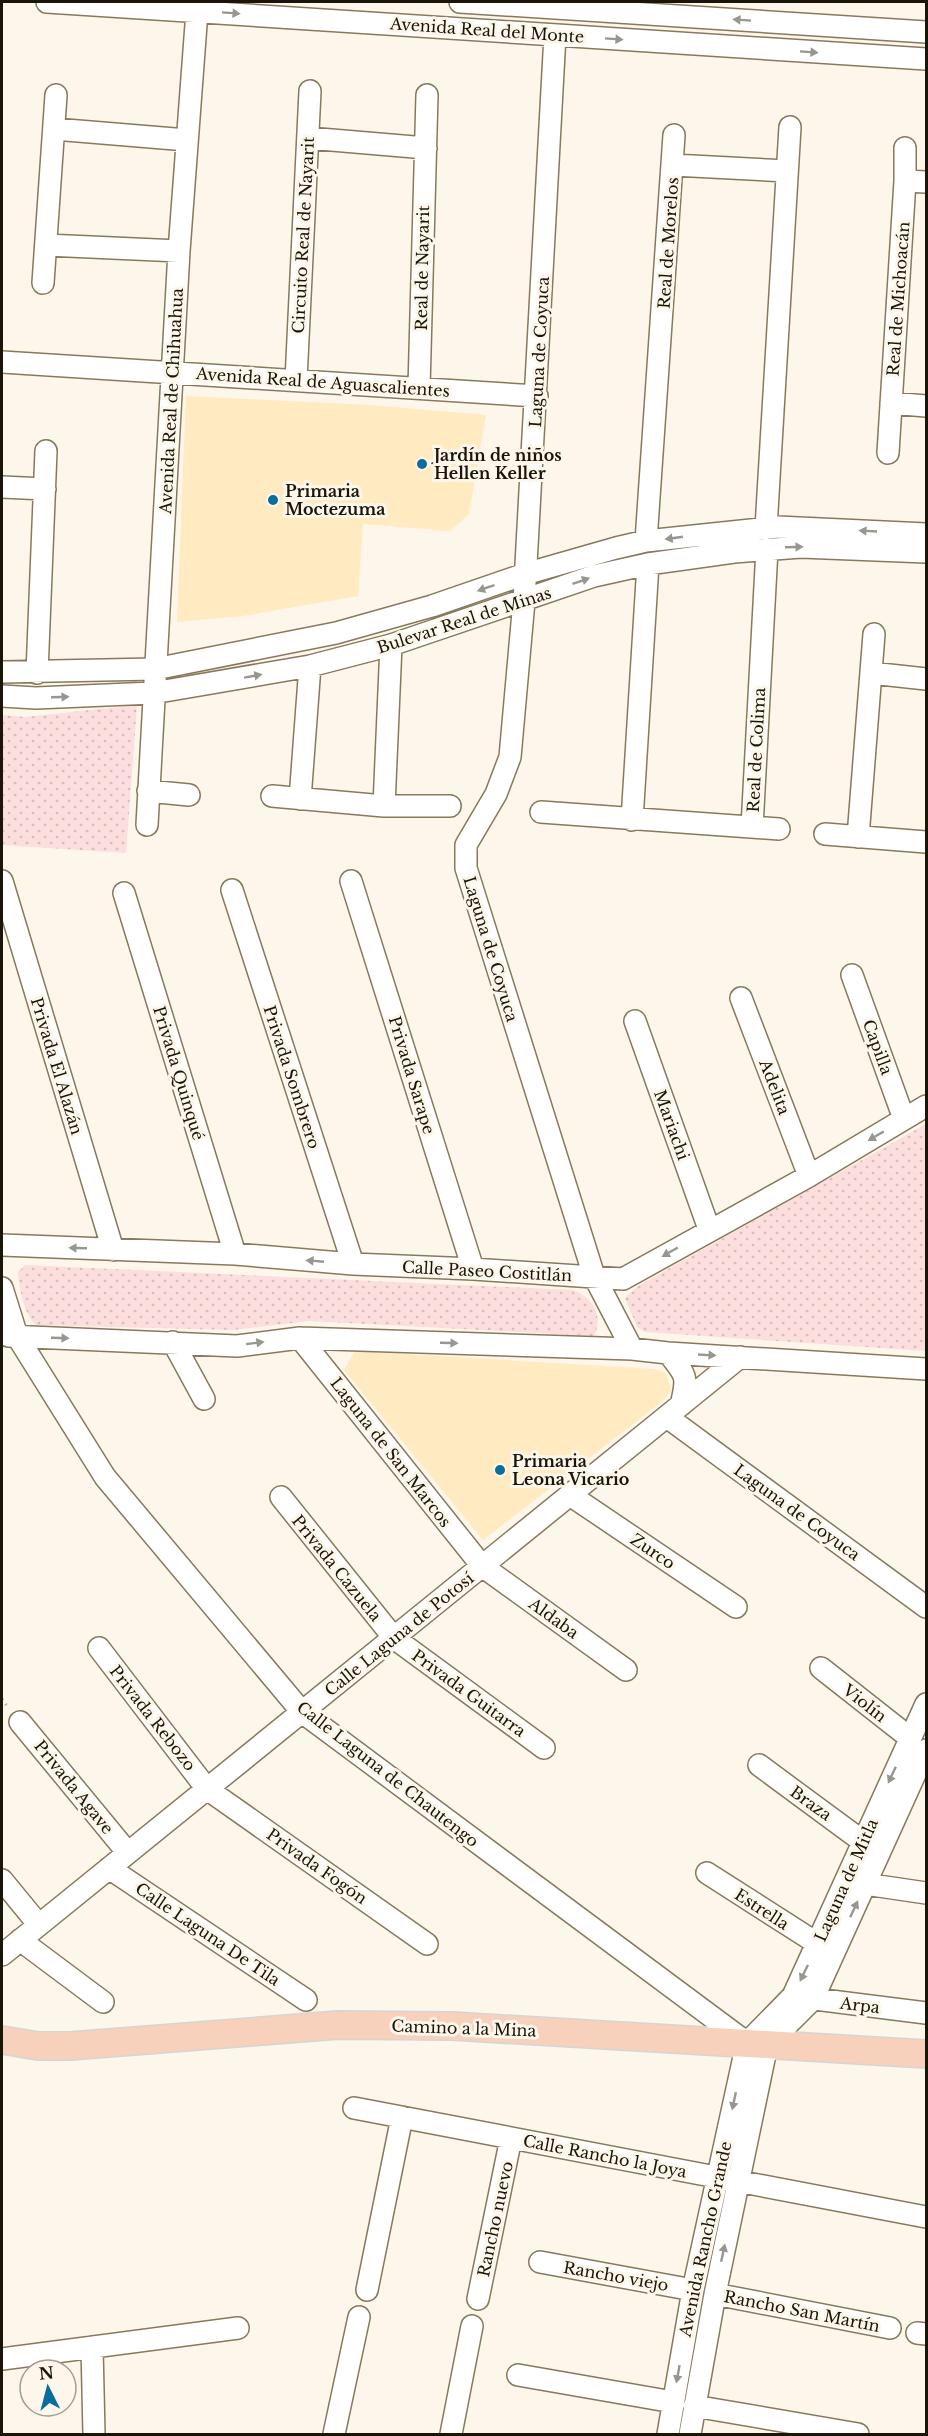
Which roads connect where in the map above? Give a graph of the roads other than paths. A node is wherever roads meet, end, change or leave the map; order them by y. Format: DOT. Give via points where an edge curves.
graph roads {
  1 [pos="47,2"];
  2 [pos="460,2"];
  3 [pos="501,3"];
  4 [pos="197,11"];
  5 [pos="927,32"];
  6 [pos="555,35"];
  7 [pos="927,59"];
  8 [pos="310,91"];
  9 [pos="56,95"];
  10 [pos="427,95"];
  11 [pos="790,127"];
  12 [pos="54,129"];
  13 [pos="674,135"];
  14 [pos="308,138"];
  15 [pos="187,140"];
  16 [pos="426,148"];
  17 [pos="905,148"];
  18 [pos="673,165"];
  19 [pos="788,171"];
  20 [pos="905,181"];
  21 [pos="927,182"];
  22 [pos="46,245"];
  23 [pos="179,251"];
  24 [pos="43,283"];
  25 [pos="2,362"];
  26 [pos="174,373"];
  27 [pos="296,380"];
  28 [pos="419,388"];
  29 [pos="537,396"];
  30 [pos="891,403"];
  31 [pos="927,406"];
  32 [pos="46,451"];
  33 [pos="888,453"];
  34 [pos="2,487"];
  35 [pos="45,489"];
  36 [pos="927,534"];
  37 [pos="766,538"];
  38 [pos="646,542"];
  39 [pos="927,552"];
  40 [pos="648,564"];
  41 [pos="525,574"];
  42 [pos="524,601"];
  43 [pos="874,634"];
  44 [pos="391,645"];
  45 [pos="310,666"];
  46 [pos="155,669"];
  47 [pos="2,672"];
  48 [pos="37,673"];
  49 [pos="871,673"];
  50 [pos="927,679"];
  51 [pos="153,693"];
  52 [pos="2,696"];
  53 [pos="148,792"];
  54 [pos="189,795"];
  55 [pos="272,796"];
  56 [pos="300,798"];
  57 [pos="384,806"];
  58 [pos="450,806"];
  59 [pos="541,812"];
  60 [pos="632,820"];
  61 [pos="147,825"];
  62 [pos="752,827"];
  63 [pos="779,830"];
  64 [pos="825,834"];
  65 [pos="858,837"];
  66 [pos="927,842"];
  67 [pos="2,881"];
  68 [pos="351,881"];
  69 [pos="232,890"];
  70 [pos="124,893"];
  71 [pos="852,975"];
  72 [pos="741,998"];
  73 [pos="635,1021"];
  74 [pos="927,1106"];
  75 [pos="904,1119"];
  76 [pos="809,1176"];
  77 [pos="709,1229"];
  78 [pos="2,1245"];
  79 [pos="113,1250"];
  80 [pos="235,1254"];
  81 [pos="353,1264"];
  82 [pos="473,1269"];
  83 [pos="594,1276"];
  84 [pos="2,1288"];
  85 [pos="9,1336"];
  86 [pos="300,1338"];
  87 [pos="173,1342"];
  88 [pos="632,1349"];
  89 [pos="668,1353"];
  90 [pos="740,1357"];
  91 [pos="927,1369"];
  92 [pos="204,1399"];
  93 [pos="674,1411"];
  94 [pos="570,1495"];
  95 [pos="281,1497"];
  96 [pos="482,1566"];
  97 [pos="736,1607"];
  98 [pos="927,1607"];
  99 [pos="394,1638"];
  100 [pos="99,1648"];
  101 [pos="821,1668"];
  102 [pos="626,1670"];
  103 [pos="927,1704"];
  104 [pos="302,1712"];
  105 [pos="20,1722"];
  106 [pos="918,1744"];
  107 [pos="544,1748"];
  108 [pos="759,1765"];
  109 [pos="919,1780"];
  110 [pos="207,1789"];
  111 [pos="862,1841"];
  112 [pos="128,1853"];
  113 [pos="109,1868"];
  114 [pos="707,1873"];
  115 [pos="2,1880"];
  116 [pos="865,1884"];
  117 [pos="927,1893"];
  118 [pos="39,1925"];
  119 [pos="20,1940"];
  120 [pos="427,1944"];
  121 [pos="818,1944"];
  122 [pos="2,1955"];
  123 [pos="803,1998"];
  124 [pos="306,2000"];
  125 [pos="103,2002"];
  126 [pos="927,2013"];
  127 [pos="2,2040"];
  128 [pos="757,2044"];
  129 [pos="927,2054"];
  130 [pos="354,2108"];
  131 [pos="402,2117"];
  132 [pos="512,2138"];
  133 [pos="727,2179"];
  134 [pos="927,2217"];
  135 [pos="540,2262"];
  136 [pos="367,2290"];
  137 [pos="693,2290"];
  138 [pos="715,2294"];
  139 [pos="478,2299"];
  140 [pos="359,2317"];
  141 [pos="472,2326"];
  142 [pos="237,2328"];
  143 [pos="890,2328"];
  144 [pos="92,2347"];
  145 [pos="2,2359"];
  146 [pos="518,2374"];
  147 [pos="673,2402"];
  148 [pos="694,2406"];
  149 [pos="94,2434"];
  150 [pos="334,2434"];
  151 [pos="451,2434"];
  152 [pos="668,2434"];
  153 [pos="690,2434"];
  154 [pos="858,2434"];
  1 -- 4 [label="street, Avenida Real del Monte"];
  2 -- 3 [label="street, Avenida Real del Monte"];
  5 -- 3 [label="street, Avenida Real del Monte, one-way"];
  4 -- 6 [label="street, Avenida Real del Monte, one-way"];
  4 -- 15 [label="street, Avenida Real de Chihuahua"];
  6 -- 7 [label="street, Avenida Real del Monte, one-way"];
  6 -- 29 [label="street, Laguna de Coyuca"];
  8 -- 14 [label="street, Circuito Real de Nayarit"];
  9 -- 12 [label="street"];
  10 -- 16 [label="street, Real de Nayarit"];
  11 -- 19 [label="street"];
  12 -- 15 [label="street"];
  12 -- 22 [label="street"];
  13 -- 18 [label="street"];
  14 -- 16 [label="street"];
  14 -- 27 [label="street, Circuito Real de Nayarit"];
  15 -- 23 [label="street, Avenida Real de Chihuahua"];
  16 -- 28 [label="street, Real de Nayarit"];
  17 -- 20 [label="street, Real de Michoacán"];
  18 -- 19 [label="street, Real de Morelos"];
  18 -- 38 [label="street, Real de Morelos"];
  19 -- 37 [label="street"];
  20 -- 21 [label="street"];
  20 -- 30 [label="street, Real de Michoacán"];
  22 -- 23 [label="street"];
  22 -- 24 [label="street"];
  23 -- 26 [label="street, Avenida Real de Chihuahua"];
  25 -- 26 [label="street, Avenida Real de Aguascalientes"];
  26 -- 27 [label="street, Avenida Real de Aguascalientes"];
  26 -- 46 [label="street, Avenida Real de Chihuahua"];
  27 -- 28 [label="street, Avenida Real de Aguascalientes"];
  28 -- 29 [label="street, Avenida Real de Aguascalientes"];
  29 -- 41 [label="street, Laguna de Coyuca"];
  30 -- 31 [label="street"];
  30 -- 33 [label="street, Real de Michoacán"];
  32 -- 35 [label="street"];
  34 -- 35 [label="street"];
  35 -- 48 [label="street"];
  36 -- 37 [label="street, Bulevar Real de Minas, one-way" via="810,527"];
  37 -- 38 [label="street, Bulevar Real de Minas, one-way"];
  37 -- 39 [label="street, Bulevar Real de Minas, one-way" via="801,547"];
  37 -- 40 [label="street, Bulevar Real de Minas"];
  37 -- 62 [label="street, Real de Colima"];
  38 -- 41 [label="street, Bulevar Real de Minas"];
  42 -- 40 [label="street, Bulevar Real de Minas, one-way" via="594,576"];
  40 -- 60 [label="street"];
  41 -- 42 [label="street, Laguna de Coyuca"];
  41 -- 46 [label="street, Bulevar Real de Minas, one-way" via="336,633"];
  42 -- 44 [label="street, Bulevar Real de Minas"];
  42 -- 83 [label="street, Laguna de Coyuca" via="510,757 496,794 466,845 466,868"];
  43 -- 49 [label="street"];
  44 -- 45 [label="street, Bulevar Real de Minas"];
  44 -- 57 [label="street"];
  51 -- 45 [label="street, Bulevar Real de Minas, one-way"];
  45 -- 56 [label="street"];
  46 -- 48 [label="street, Bulevar Real de Minas"];
  46 -- 51 [label="street, Avenida Real de Chihuahua"];
  47 -- 48 [label="street, Bulevar Real de Minas"];
  49 -- 50 [label="street"];
  49 -- 65 [label="street"];
  52 -- 51 [label="street, Bulevar Real de Minas, one-way"];
  51 -- 53 [label="street, Avenida Real de Chihuahua"];
  53 -- 54 [label="street"];
  53 -- 61 [label="street, Avenida Real de Chihuahua"];
  55 -- 56 [label="street"];
  56 -- 57 [label="street"];
  57 -- 58 [label="street"];
  59 -- 60 [label="street, Real de Colima"];
  60 -- 62 [label="street, Real de Colima"];
  62 -- 63 [label="street"];
  64 -- 65 [label="street"];
  65 -- 66 [label="street"];
  67 -- 79 [label="street, Privada El Alazán"];
  68 -- 82 [label="street, Privada Sarape"];
  69 -- 81 [label="street, Privada Sombrero"];
  70 -- 80 [label="street, Privada Quinqué"];
  71 -- 75 [label="street, Capilla"];
  72 -- 76 [label="street, Adelita"];
  73 -- 77 [label="street, Mariachi"];
  74 -- 75 [label="street, Calle Paseo Costitlán"];
  75 -- 76 [label="street, Calle Paseo Costitlán, one-way"];
  76 -- 77 [label="street, Calle Paseo Costitlán"];
  77 -- 83 [label="street, Calle Paseo Costitlán, one-way" via="623,1279"];
  79 -- 78 [label="street, Calle Paseo Costitlán, one-way"];
  79 -- 80 [label="street, Calle Paseo Costitlán"];
  81 -- 80 [label="street, Calle Paseo Costitlán, one-way"];
  81 -- 82 [label="street, Calle Paseo Costitlán"];
  82 -- 83 [label="street, Calle Paseo Costitlán"];
  83 -- 88 [label="street, Laguna de Coyuca"];
  84 -- 85 [label="street, Calle Laguna de Chautengo"];
  85 -- 87 [label="street, one-way"];
  85 -- 104 [label="street, Calle Laguna de Chautengo" via="105,1477"];
  87 -- 86 [label="street, one-way" via="237,1346"];
  86 -- 88 [label="street, one-way"];
  86 -- 96 [label="street, Laguna de San Marcos"];
  87 -- 92 [label="street"];
  88 -- 89 [label="street"];
  89 -- 90 [label="street, one-way"];
  89 -- 93 [label="street" via="687,1382"];
  90 -- 91 [label="street"];
  90 -- 93 [label="street, Calle Laguna de Potosí"];
  93 -- 94 [label="street, Calle Laguna de Potosí"];
  93 -- 98 [label="street, Laguna de Coyuca"];
  94 -- 96 [label="street, Calle Laguna de Potosí"];
  94 -- 97 [label="street, Zurco"];
  95 -- 99 [label="street, Privada Cazuela"];
  96 -- 99 [label="street, Calle Laguna de Potosí"];
  96 -- 102 [label="street, Aldaba"];
  99 -- 104 [label="street, Calle Laguna de Potosí"];
  99 -- 107 [label="street, Privada Guitarra"];
  100 -- 110 [label="street, Privada Rebozo"];
  101 -- 106 [label="street, Violín"];
  103 -- 106 [label="street, Laguna de Mitla"];
  104 -- 110 [label="street, Calle Laguna de Potosí"];
  104 -- 128 [label="street, Calle Laguna de Chautengo"];
  105 -- 112 [label="street, Privada Agave"];
  106 -- 109 [label="street, Laguna de Mitla"];
  106 -- 111 [label="street, Laguna de Mitla, one-way"];
  108 -- 111 [label="street, Braza"];
  109 -- 116 [label="street, Laguna de Mitla"];
  110 -- 112 [label="street, Calle Laguna de Potosí"];
  110 -- 120 [label="street, Privada Fogón"];
  111 -- 121 [label="street, Laguna de Mitla"];
  112 -- 113 [label="street, Calle Laguna de Potosí"];
  113 -- 118 [label="street, Calle Laguna de Potosí"];
  113 -- 124 [label="street, Calle Laguna De Tila"];
  114 -- 121 [label="street, Estrella"];
  115 -- 118 [label="street"];
  116 -- 117 [label="street"];
  123 -- 116 [label="street, Laguna de Mitla, one-way"];
  118 -- 119 [label="street, Calle Laguna de Potosí"];
  119 -- 122 [label="street, Calle Laguna de Potosí"];
  119 -- 125 [label="street"];
  121 -- 123 [label="street, Laguna de Mitla, one-way"];
  123 -- 126 [label="street, Arpa"];
  123 -- 128 [label="street, Laguna de Mitla"];
  127 -- 128 [label="main road, Camino a la Mina" via="70,2046 338,2025 452,2026"];
  128 -- 129 [label="main road, Camino a la Mina"];
  128 -- 133 [label="street, Avenida Rancho Grande"];
  130 -- 131 [label="street, Calle Rancho la Joya"];
  131 -- 132 [label="street, Calle Rancho la Joya"];
  131 -- 136 [label="street"];
  132 -- 133 [label="street, Calle Rancho la Joya"];
  132 -- 139 [label="street, Rancho nuevo"];
  133 -- 134 [label="street, Calle Rancho la Joya"];
  133 -- 137 [label="street, Avenida Rancho Grande"];
  138 -- 133 [label="street, Avenida Rancho Grande, one-way"];
  135 -- 137 [label="street, Rancho viejo"];
  137 -- 147 [label="street, Avenida Rancho Grande, one-way"];
  138 -- 143 [label="street, Rancho San Martín"];
  138 -- 148 [label="street, Avenida Rancho Grande"];
  140 -- 150 [label="street"];
  141 -- 151 [label="street"];
  142 -- 144 [label="street"];
  144 -- 145 [label="street"];
  144 -- 149 [label="street"];
  146 -- 147 [label="street"];
  147 -- 152 [label="street, Avenida Rancho Grande"];
  148 -- 153 [label="street, Avenida Rancho Grande"];
  148 -- 154 [label="street"];
}
